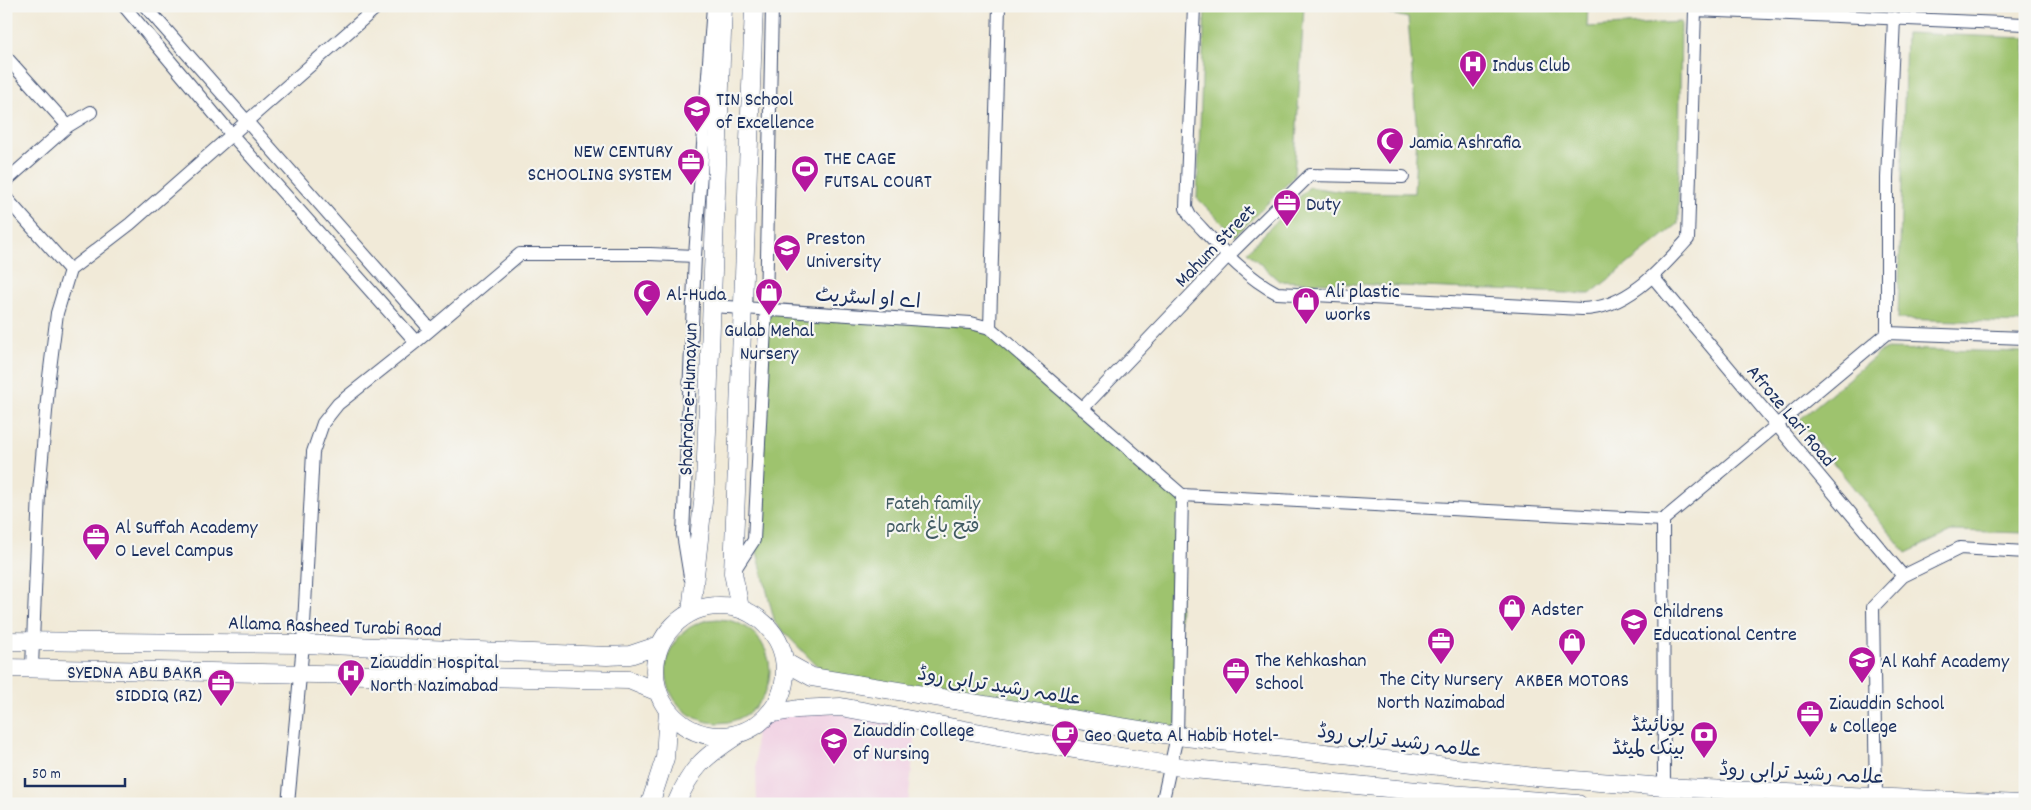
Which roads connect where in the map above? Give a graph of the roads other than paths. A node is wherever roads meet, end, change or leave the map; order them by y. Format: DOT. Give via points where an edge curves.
graph roads {
  1 [pos="124,6"];
  2 [pos="145,6"];
  3 [pos="378,6"];
  4 [pos="713,6"];
  5 [pos="723,6"];
  6 [pos="754,6"];
  7 [pos="772,6"];
  8 [pos="999,6"];
  9 [pos="1194,6"];
  10 [pos="1894,18"];
  11 [pos="2025,24"];
  12 [pos="6,57"];
  13 [pos="91,112"];
  14 [pos="247,122"];
  15 [pos="68,126"];
  16 [pos="232,135"];
  17 [pos="1403,177"];
  18 [pos="6,181"];
  19 [pos="6,198"];
  20 [pos="695,256"];
  21 [pos="1228,256"];
  22 [pos="70,270"];
  23 [pos="1653,277"];
  24 [pos="712,306"];
  25 [pos="743,308"];
  26 [pos="766,308"];
  27 [pos="990,328"];
  28 [pos="430,329"];
  29 [pos="1887,333"];
  30 [pos="2025,338"];
  31 [pos="416,342"];
  32 [pos="1082,409"];
  33 [pos="1777,426"];
  34 [pos="1182,495"];
  35 [pos="1663,520"];
  36 [pos="2025,552"];
  37 [pos="733,573"];
  38 [pos="1903,576"];
  39 [pos="692,591"];
  40 [pos="740,608"];
  41 [pos="691,612"];
  42 [pos="33,640"];
  43 [pos="6,641"];
  44 [pos="303,644"];
  45 [pos="660,645"];
  46 [pos="785,662"];
  47 [pos="32,667"];
  48 [pos="6,668"];
  49 [pos="301,673"];
  50 [pos="658,692"];
  51 [pos="668,710"];
  52 [pos="769,714"];
  53 [pos="738,734"];
  54 [pos="1177,736"];
  55 [pos="1172,765"];
  56 [pos="1664,787"];
  57 [pos="1876,798"];
  58 [pos="288,804"];
  59 [pos="650,804"];
  60 [pos="676,804"];
  61 [pos="1162,804"];
  62 [pos="1578,804"];
  63 [pos="2019,804"];
  1 -- 16 [label="street"];
  2 -- 14 [label="street"];
  3 -- 14 [label="street"];
  4 -- 20 [label="street"];
  5 -- 24 [label="main road, Shahrah-e-Humayun"];
  6 -- 25 [label="main road"];
  7 -- 26 [label="street"];
  8 -- 27 [label="street"];
  9 -- 21 [label="street" via="1186,208"];
  10 -- 11 [label="street"];
  10 -- 23 [label="street" via="1695,10 1688,239"];
  10 -- 29 [label="street" via="1887,178"];
  12 -- 15 [label="street"];
  13 -- 15 [label="street"];
  14 -- 16 [label="street"];
  14 -- 28 [label="street"];
  15 -- 18 [label="street"];
  16 -- 22 [label="street" via="130,224"];
  16 -- 31 [label="street"];
  17 -- 21 [label="street, Mahum Street" via="1310,175"];
  19 -- 22 [label="street"];
  20 -- 28 [label="street" via="520,254"];
  20 -- 39 [label="street" via="683,534"];
  21 -- 23 [label="street" via="1265,288 1276,293 1582,309 1607,305"];
  21 -- 32 [label="street, Mahum Street"];
  22 -- 42 [label="street" via="57,313 49,377 39,492"];
  23 -- 33 [label="street, Afroze Lari Road"];
  24 -- 25 [label="street, اے او اسٹریٹ"];
  24 -- 39 [label="main road, Shahrah-e-Humayun" via="705,484 699,558"];
  25 -- 26 [label="street, اے او اسٹریٹ"];
  25 -- 37 [label="main road"];
  26 -- 27 [label="street, اے او اسٹریٹ" via="971,323"];
  26 -- 37 [label="street" via="754,540"];
  27 -- 32 [label="street"];
  28 -- 31 [label="street"];
  29 -- 30 [label="street"];
  29 -- 33 [label="street"];
  31 -- 44 [label="street" via="338,404 324,423 313,452"];
  32 -- 34 [label="street"];
  33 -- 35 [label="street"];
  33 -- 38 [label="street, Afroze Lari Road"];
  34 -- 35 [label="street"];
  34 -- 54 [label="street"];
  35 -- 56 [label="street"];
  36 -- 38 [label="street" via="1960,548"];
  37 -- 40 [label="main road"];
  38 -- 57 [label="street" via="1873,607"];
  39 -- 41 [label="main road, Shahrah-e-Humayun"];
  40 -- 41 [label="main road" via="707,606"];
  40 -- 46 [label="main road" via="756,616 770,629 780,644"];
  41 -- 45 [label="main road" via="676,622"];
  42 -- 43 [label="main road, Allama Rasheed Turabi Road"];
  42 -- 44 [label="main road, Allama Rasheed Turabi Road"];
  42 -- 47 [label="street"];
  44 -- 45 [label="main road, Allama Rasheed Turabi Road" via="607,656 630,655"];
  44 -- 49 [label="street"];
  45 -- 50 [label="main road" via="655,671"];
  46 -- 52 [label="main road" via="782,689"];
  46 -- 54 [label="main road, علامہ رشید ترابی روڈ" via="812,677"];
  47 -- 48 [label="main road"];
  47 -- 49 [label="main road"];
  49 -- 50 [label="main road" via="629,680"];
  49 -- 58 [label="street"];
  50 -- 51 [label="main road"];
  51 -- 53 [label="main road" via="683,724 702,733"];
  51 -- 59 [label="main road" via="665,758"];
  52 -- 53 [label="main road"];
  52 -- 55 [label="main road" via="841,707"];
  53 -- 60 [label="main road" via="707,755 686,780"];
  54 -- 55 [label="street"];
  54 -- 56 [label="main road, علامہ رشید ترابی روڈ" via="1535,777"];
  55 -- 61 [label="street"];
  55 -- 62 [label="main road"];
  56 -- 57 [label="main road, علامہ رشید ترابی روڈ"];
  57 -- 63 [label="main road, علامہ رشید ترابی روڈ"];
}
